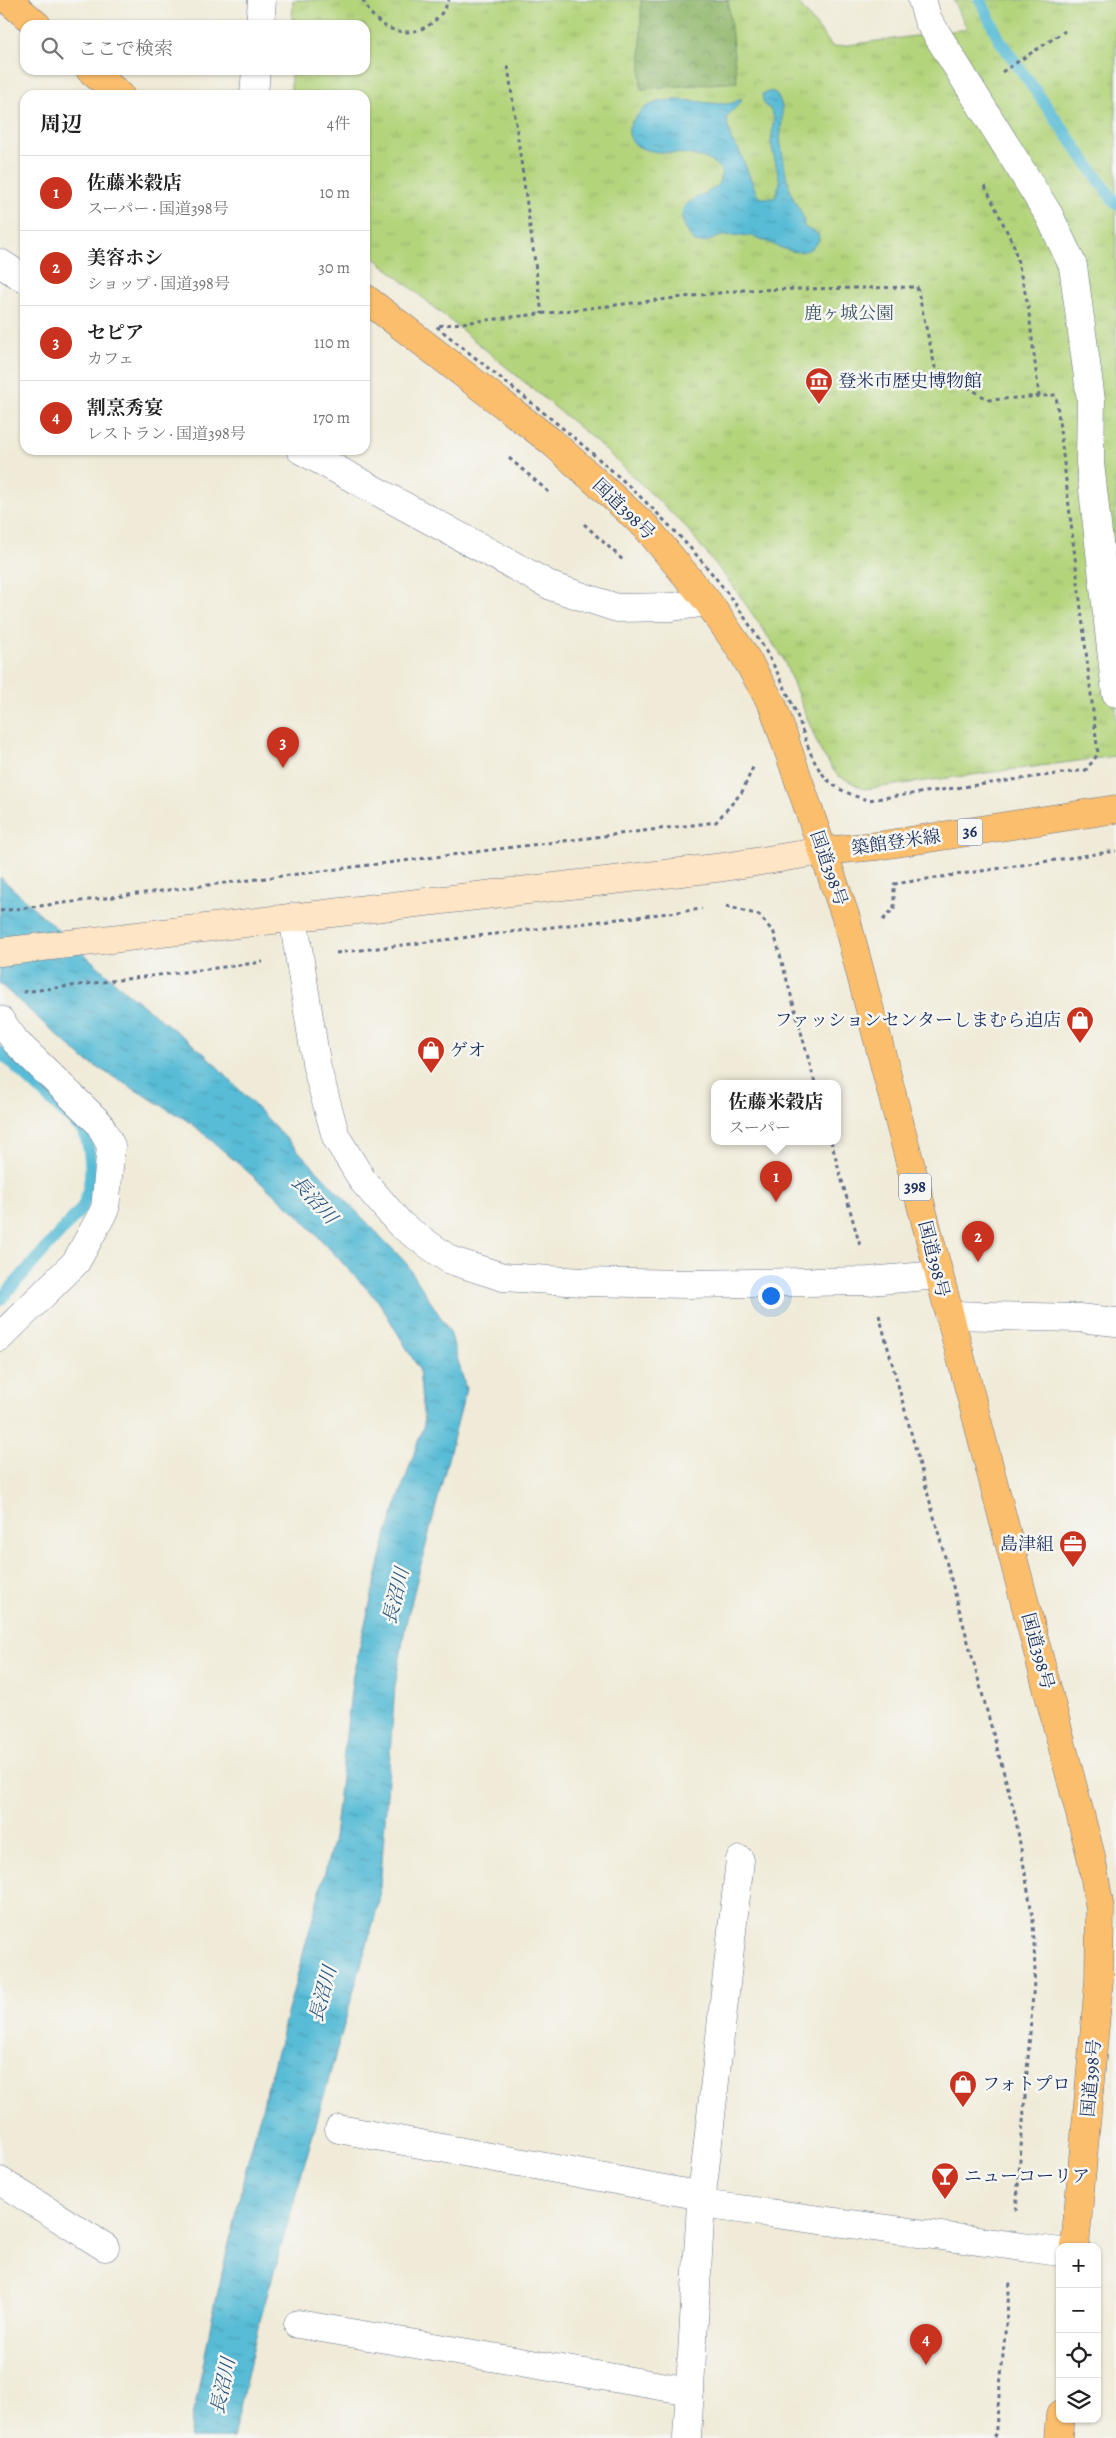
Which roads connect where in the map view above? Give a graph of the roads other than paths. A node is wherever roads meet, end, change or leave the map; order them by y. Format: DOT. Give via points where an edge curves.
graph roads {
  1 [pos="8,0"];
  2 [pos="262,0"];
  3 [pos="922,0"];
  4 [pos="31,20"];
  5 [pos="260,20"];
  6 [pos="96,75"];
  7 [pos="256,75"];
  8 [pos="114,90"];
  9 [pos="254,90"];
  10 [pos="0,263"];
  11 [pos="20,276"];
  12 [pos="370,302"];
  13 [pos="309,455"];
  14 [pos="708,602"];
  15 [pos="1116,693"];
  16 [pos="1116,809"];
  17 [pos="823,851"];
  18 [pos="293,917"];
  19 [pos="0,952"];
  20 [pos="0,1020"];
  21 [pos="938,1275"];
  22 [pos="949,1316"];
  23 [pos="1116,1322"];
  24 [pos="0,1337"];
  25 [pos="740,1860"];
  26 [pos="1108,1909"];
  27 [pos="339,2129"];
  28 [pos="0,2181"];
  29 [pos="701,2200"];
  30 [pos="1075,2243"];
  31 [pos="105,2247"];
  32 [pos="1056,2252"];
  33 [pos="298,2324"];
  34 [pos="690,2391"];
  35 [pos="1059,2423"];
  36 [pos="687,2438"];
  37 [pos="1058,2438"];
  1 -- 4 [label="main road"];
  2 -- 5 [label="street"];
  3 -- 15 [label="street" via="928,20 1049,215 1073,266 1091,400 1090,463"];
  6 -- 8 [label="main road"];
  7 -- 9 [label="street"];
  10 -- 11 [label="street"];
  12 -- 14 [label="main road, 国道398号 / 398" via="553,443 646,528"];
  13 -- 14 [label="street" via="553,587 617,608 672,607"];
  14 -- 17 [label="main road, 国道398号 / 398" via="743,652 773,706"];
  16 -- 17 [label="main road, 築館登米線 / 36" via="877,846"];
  17 -- 18 [label="street" via="724,867"];
  17 -- 21 [label="main road, 国道398号 / 398" via="846,918"];
  18 -- 19 [label="street"];
  18 -- 21 [label="street" via="317,1068 336,1137 363,1181 400,1225 450,1260 503,1277 583,1282 687,1284 869,1280"];
  20 -- 24 [label="street" via="16,1042 99,1123 112,1146 105,1209 76,1262"];
  21 -- 22 [label="main road, 国道398号 / 398"];
  22 -- 23 [label="street" via="1079,1318"];
  22 -- 26 [label="main road, 国道398号 / 398" via="1091,1856"];
  25 -- 29 [label="street"];
  26 -- 30 [label="main road, 国道398号 / 398"];
  27 -- 29 [label="street"];
  28 -- 31 [label="street"];
  29 -- 32 [label="street"];
  29 -- 34 [label="street"];
  33 -- 34 [label="street"];
  34 -- 36 [label="street"];
  35 -- 37 [label="main road"];
}
